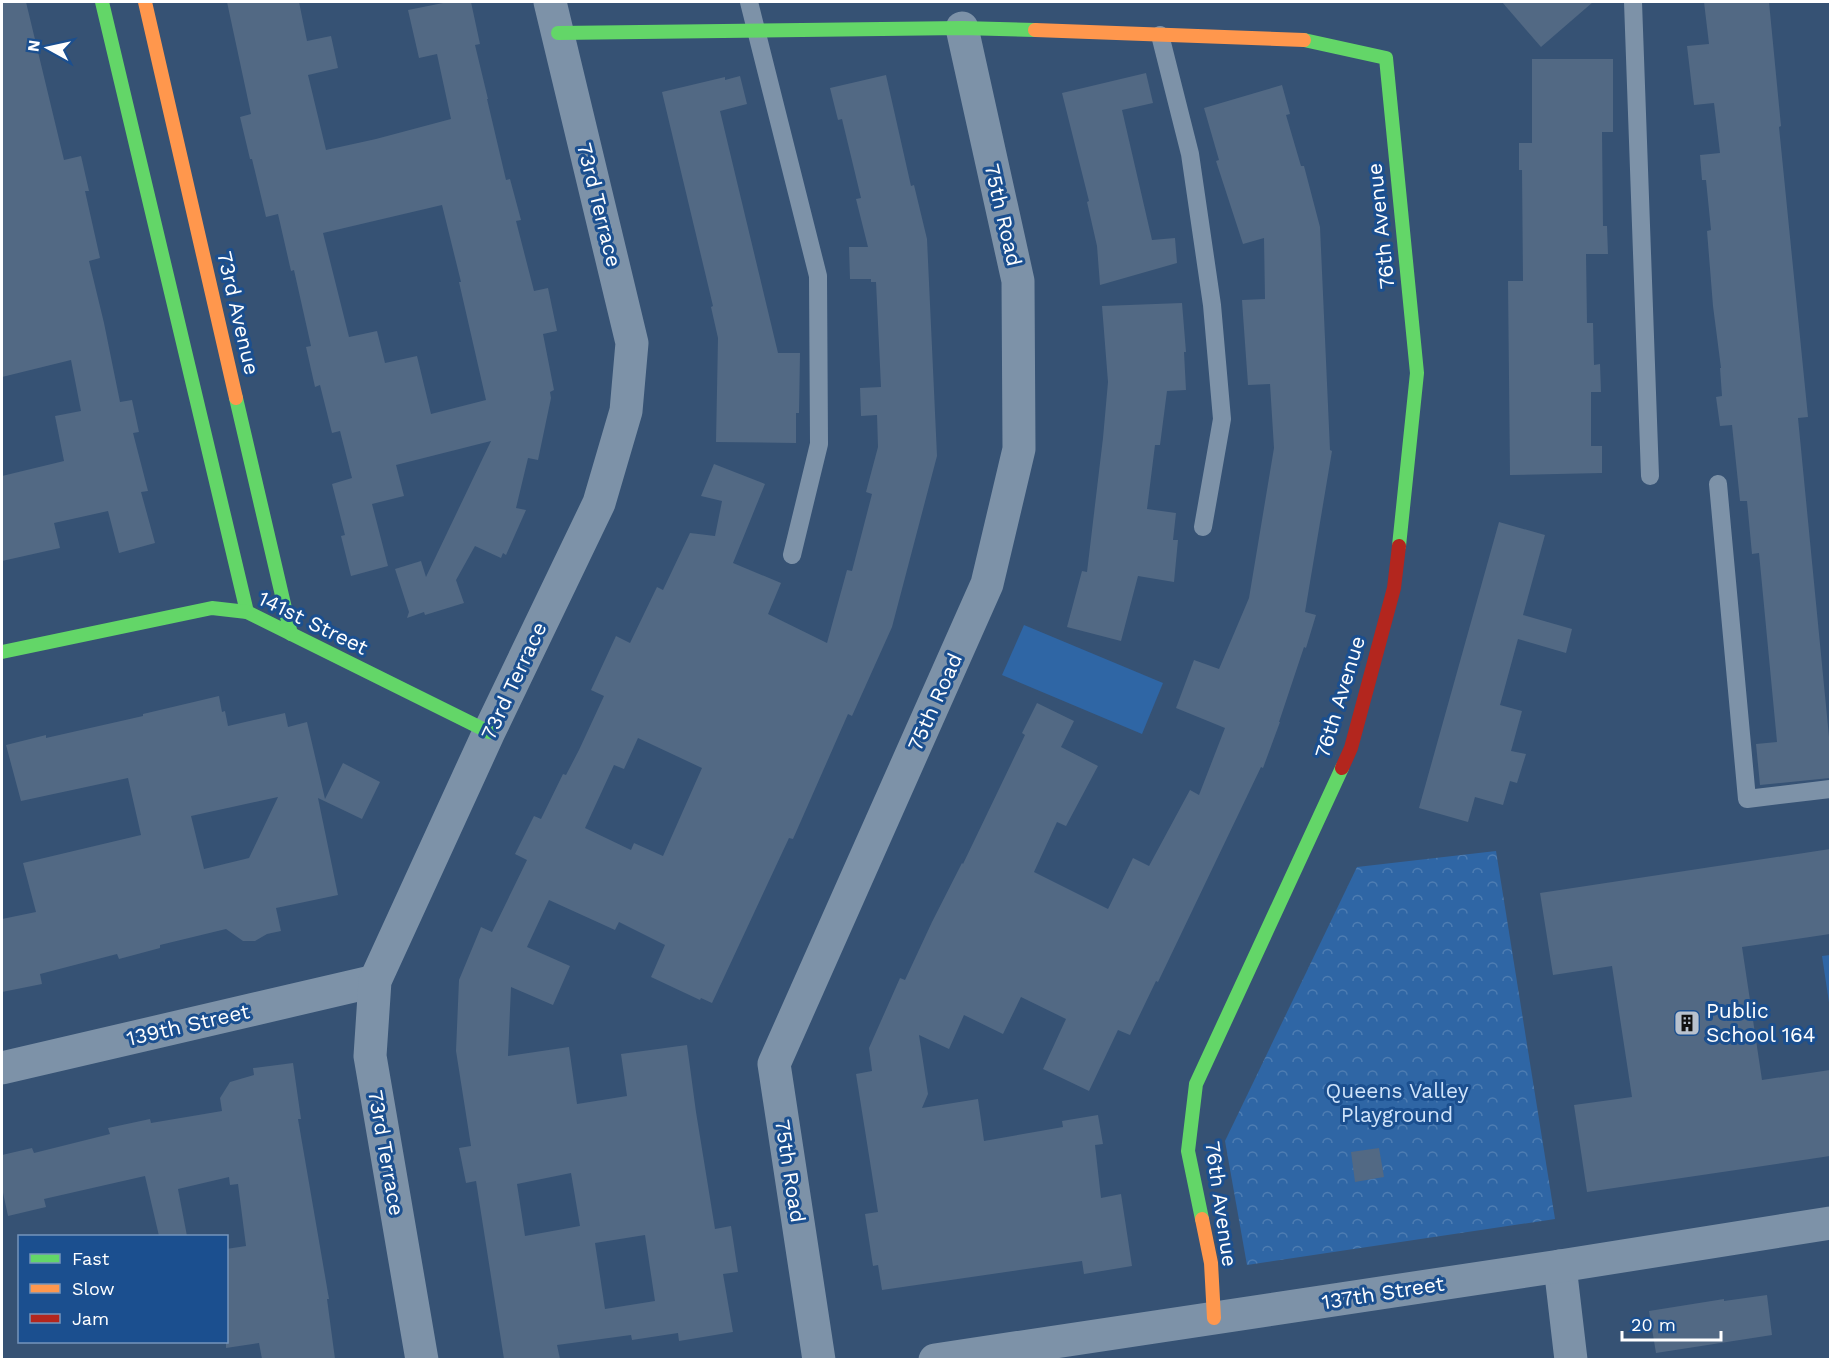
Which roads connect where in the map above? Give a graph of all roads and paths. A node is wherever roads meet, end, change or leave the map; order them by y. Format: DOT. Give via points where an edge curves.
graph roads {
  1 [pos="102,2"];
  2 [pos="144,2"];
  3 [pos="550,2"];
  4 [pos="749,2"];
  5 [pos="1633,2"];
  6 [pos="962,28"];
  7 [pos="755,31"];
  8 [pos="558,33"];
  9 [pos="1160,35"];
  10 [pos="1650,476"];
  11 [pos="1718,484"];
  12 [pos="1203,527"];
  13 [pos="792,555"];
  14 [pos="247,612"];
  15 [pos="291,634"];
  16 [pos="2,652"];
  17 [pos="489,732"];
  18 [pos="1830,789"];
  19 [pos="375,981"];
  20 [pos="2,1068"];
  21 [pos="1830,1223"];
  22 [pos="1560,1266"];
  23 [pos="1214,1318"];
  24 [pos="422,1359"];
  25 [pos="819,1359"];
  26 [pos="935,1359"];
  27 [pos="1571,1359"];
  1 -- 14 [label="street"];
  2 -- 15 [label="street, 73rd Avenue"];
  3 -- 8 [label="street, 73rd Terrace"];
  4 -- 7 [label="lane"];
  5 -- 10 [label="lane"];
  6 -- 7 [label="street"];
  6 -- 9 [label="street"];
  6 -- 25 [label="street, 75th Road" via="1018,281 1019,449 987,584 774,1064"];
  7 -- 8 [label="street"];
  7 -- 13 [label="lane" via="818,276 819,444"];
  8 -- 17 [label="street, 73rd Terrace" via="632,343 626,411 599,503"];
  9 -- 12 [label="lane" via="1190,154 1212,305 1222,419"];
  9 -- 23 [label="street, 76th Avenue" via="1301,39 1386,58 1416,374 1394,588 1351,748 1196,1084 1188,1151 1210,1263"];
  11 -- 18 [label="lane" via="1747,799"];
  14 -- 15 [label="street, 141st Street"];
  14 -- 16 [label="street, 141st Street" via="212,608"];
  15 -- 17 [label="street, 141st Street"];
  17 -- 19 [label="street, 73rd Terrace"];
  19 -- 20 [label="street, 139th Street"];
  19 -- 24 [label="street, 73rd Terrace" via="370,1056"];
  21 -- 22 [label="street, 137th Street"];
  22 -- 23 [label="street, 137th Street"];
  22 -- 27 [label="street"];
  23 -- 26 [label="street, 137th Street"];
}
